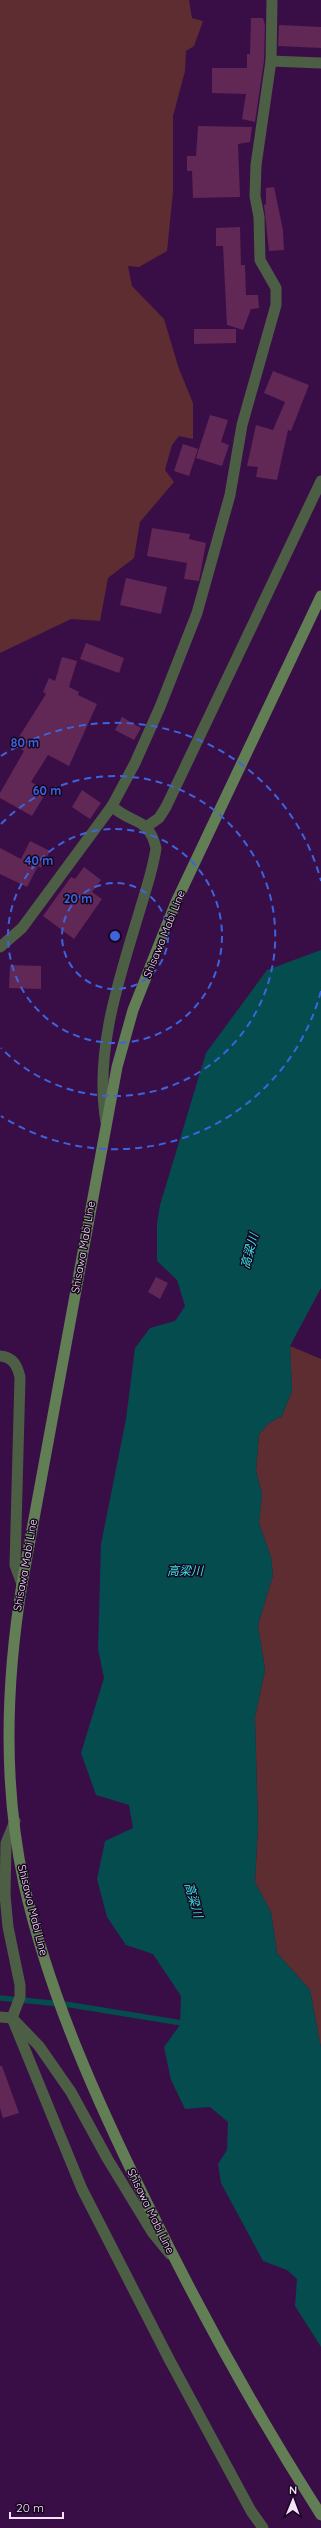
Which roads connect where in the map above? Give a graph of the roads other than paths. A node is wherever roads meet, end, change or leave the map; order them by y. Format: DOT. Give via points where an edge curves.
graph roads {
  1 [pos="272,0"];
  2 [pos="271,61"];
  3 [pos="321,63"];
  4 [pos="321,481"];
  5 [pos="321,596"];
  6 [pos="112,806"];
  7 [pos="146,827"];
  8 [pos="0,947"];
  9 [pos="106,1122"];
  10 [pos="0,1356"];
  11 [pos="22,1584"];
  12 [pos="15,1821"];
  13 [pos="0,2017"];
  14 [pos="12,2018"];
  15 [pos="176,2262"];
  16 [pos="321,2515"];
  17 [pos="263,2528"];
  1 -- 2 [label="street"];
  2 -- 3 [label="street"];
  2 -- 6 [label="street" via="256,165 255,196 259,217 260,260 276,288 276,305 242,425 230,495 197,613 160,707"];
  4 -- 7 [label="street" via="166,807 159,818"];
  5 -- 9 [label="main road, Shisawa Mabi Line" via="176,902 133,1010 117,1067"];
  6 -- 7 [label="street"];
  6 -- 8 [label="street" via="22,928"];
  7 -- 9 [label="street" via="153,834 156,848 114,1000 104,1064 102,1096"];
  9 -- 11 [label="main road, Shisawa Mabi Line"];
  10 -- 11 [label="street" via="6,1356 16,1363 20,1377 15,1564"];
  11 -- 12 [label="main road, Shisawa Mabi Line" via="16,1621 8,1718"];
  12 -- 14 [label="street" via="6,1843 5,1895 8,1927 20,1985 20,1997"];
  12 -- 15 [label="main road, Shisawa Mabi Line" via="24,1882 42,1951 65,2020 116,2141"];
  13 -- 14 [label="street"];
  14 -- 15 [label="street" via="39,2046 71,2092 148,2225"];
  14 -- 17 [label="street" via="82,2189 173,2366"];
  15 -- 16 [label="main road, Shisawa Mabi Line" via="280,2451"];
}
